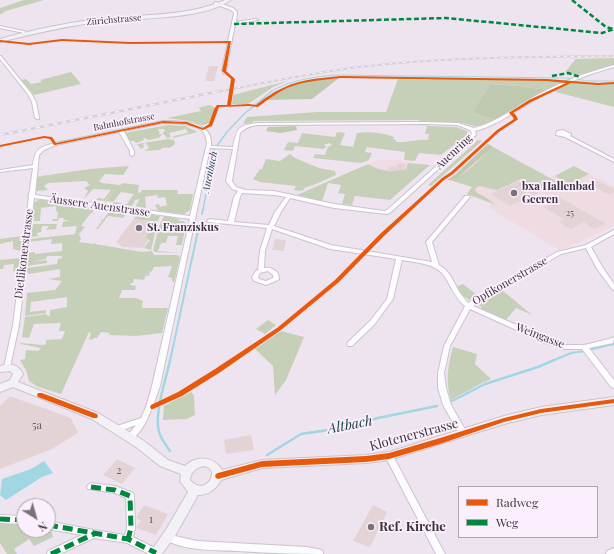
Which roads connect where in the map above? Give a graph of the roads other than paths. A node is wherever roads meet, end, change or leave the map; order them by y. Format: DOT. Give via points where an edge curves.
graph roads {
  1 [pos="229,0"];
  2 [pos="220,2"];
  3 [pos="256,20"];
  4 [pos="235,22"];
  5 [pos="0,27"];
  6 [pos="23,34"];
  7 [pos="0,40"];
  8 [pos="0,57"];
  9 [pos="614,66"];
  10 [pos="225,73"];
  11 [pos="37,118"];
  12 [pos="473,130"];
  13 [pos="121,131"];
  14 [pos="566,136"];
  15 [pos="48,146"];
  16 [pos="213,147"];
  17 [pos="234,148"];
  18 [pos="132,155"];
  19 [pos="614,161"];
  20 [pos="34,166"];
  21 [pos="0,171"];
  22 [pos="241,191"];
  23 [pos="31,196"];
  24 [pos="289,196"];
  25 [pos="467,197"];
  26 [pos="193,218"];
  27 [pos="210,221"];
  28 [pos="231,222"];
  29 [pos="271,227"];
  30 [pos="614,232"];
  31 [pos="588,246"];
  32 [pos="399,259"];
  33 [pos="436,265"];
  34 [pos="261,270"];
  35 [pos="614,288"];
  36 [pos="468,306"];
  37 [pos="614,339"];
  38 [pos="350,344"];
  39 [pos="586,350"];
  40 [pos="4,368"];
  41 [pos="13,383"];
  42 [pos="614,385"];
  43 [pos="0,388"];
  44 [pos="614,401"];
  45 [pos="142,420"];
  46 [pos="117,429"];
  47 [pos="463,433"];
  48 [pos="130,437"];
  49 [pos="389,456"];
  50 [pos="186,471"];
  51 [pos="218,476"];
  52 [pos="91,487"];
  53 [pos="195,490"];
  54 [pos="1,519"];
  55 [pos="16,520"];
  56 [pos="56,527"];
  57 [pos="94,534"];
  58 [pos="168,537"];
  59 [pos="128,539"];
  60 [pos="614,552"];
  61 [pos="318,553"];
  62 [pos="51,554"];
  63 [pos="155,554"];
  64 [pos="441,554"];
  65 [pos="610,554"];
  1 -- 2 [label="main road, Zürichstrasse"];
  2 -- 4 [label="street" via="235,11"];
  2 -- 6 [label="main road, Zürichstrasse" via="180,14 80,23"];
  3 -- 4 [label="street"];
  4 -- 10 [label="street"];
  5 -- 6 [label="street"];
  6 -- 7 [label="main road, Zürichstrasse"];
  8 -- 11 [label="street" via="29,93 34,102"];
  9 -- 12 [label="street" via="573,80 530,101 500,120"];
  12 -- 17 [label="street, Auenring" via="462,125 446,124 255,124 239,130"];
  12 -- 24 [label="street, Auenring" via="473,136 387,212 334,206"];
  13 -- 15 [label="street, Bahnhofstrasse"];
  13 -- 16 [label="street, Bahnhofstrasse" via="163,122 187,123 206,132"];
  13 -- 18 [label="street"];
  14 -- 19 [label="street"];
  15 -- 20 [label="street, Dietlikonerstrasse" via="36,154"];
  16 -- 17 [label="street"];
  16 -- 26 [label="street, Bahnhofstrasse"];
  17 -- 22 [label="street, Auenring" via="229,181"];
  20 -- 21 [label="street"];
  20 -- 23 [label="street, Dietlikonerstrasse"];
  22 -- 24 [label="street, Auenring"];
  22 -- 28 [label="street"];
  23 -- 26 [label="street, Äussere Auenstrasse"];
  23 -- 40 [label="street, Dietlikonerstrasse" via="16,325"];
  24 -- 29 [label="street"];
  25 -- 33 [label="street" via="429,242"];
  26 -- 45 [label="street, Bahnhofstrasse" via="153,398"];
  27 -- 28 [label="street"];
  28 -- 29 [label="street"];
  29 -- 32 [label="street" via="330,248"];
  29 -- 34 [label="street" via="260,260"];
  30 -- 31 [label="street, Opfikonerstrasse"];
  31 -- 35 [label="street"];
  31 -- 36 [label="street, Opfikonerstrasse" via="559,253"];
  32 -- 33 [label="street"];
  32 -- 38 [label="street" via="390,299"];
  33 -- 36 [label="street" via="447,274 459,300"];
  36 -- 39 [label="street, Weingasse" via="547,341"];
  36 -- 47 [label="street, Opfikonerstrasse" via="446,346 441,373 447,405"];
  37 -- 39 [label="street, Weingasse"];
  39 -- 42 [label="street"];
  40 -- 41 [label="main road" via="15,369 18,374"];
  41 -- 43 [label="main road"];
  41 -- 46 [label="main road" via="84,410"];
  44 -- 47 [label="main road, Klotenerstrasse" via="541,411"];
  45 -- 46 [label="street"];
  45 -- 48 [label="street, Bahnhofstrasse"];
  46 -- 48 [label="main road"];
  47 -- 49 [label="main road, Klotenerstrasse"];
  48 -- 50 [label="main road" via="164,463"];
  49 -- 51 [label="main road, Klotenerstrasse" via="366,460 262,464"];
  49 -- 64 [label="street"];
  50 -- 51 [label="main road" via="193,465 204,462 216,468"];
  50 -- 53 [label="main road" via="185,481"];
  51 -- 53 [label="main road" via="210,488"];
  52 -- 59 [label="street" via="115,490 130,496 131,528"];
  53 -- 58 [label="main road"];
  54 -- 55 [label="street"];
  56 -- 57 [label="street"];
  57 -- 59 [label="street"];
  57 -- 62 [label="street"];
  58 -- 61 [label="street" via="197,545"];
  58 -- 63 [label="main road"];
  59 -- 63 [label="street"];
  60 -- 65 [label="street"];
}
